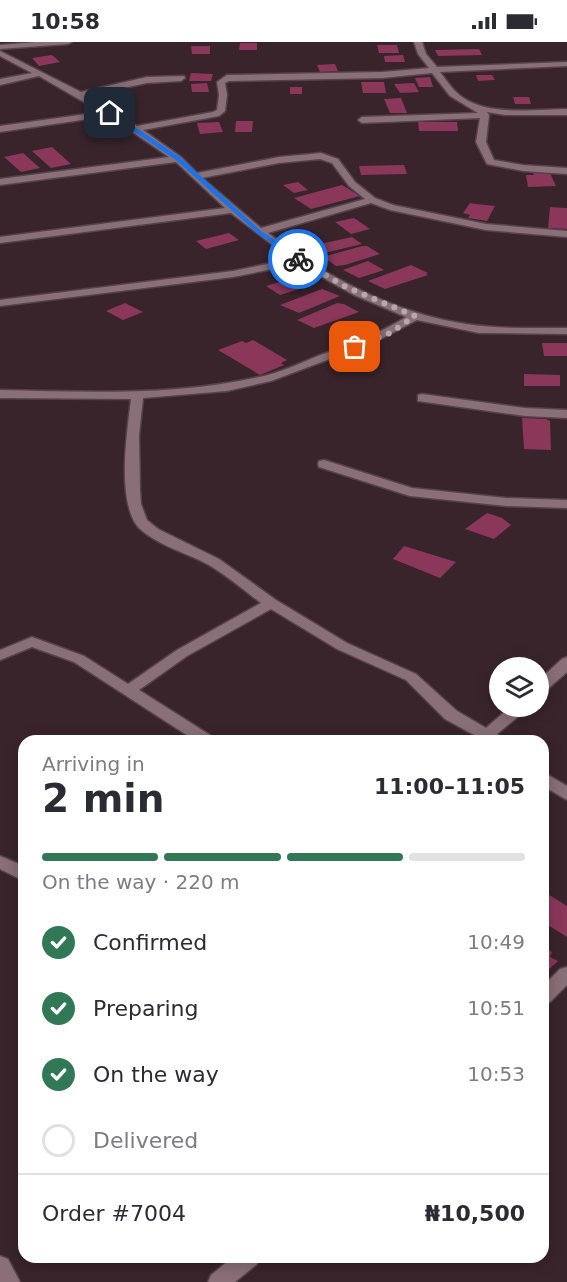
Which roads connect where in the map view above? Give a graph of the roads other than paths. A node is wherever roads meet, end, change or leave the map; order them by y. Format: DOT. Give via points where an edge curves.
graph roads {
  1 [pos="68,42"];
  2 [pos="418,42"];
  3 [pos="0,47"];
  4 [pos="0,53"];
  5 [pos="567,64"];
  6 [pos="434,69"];
  7 [pos="39,74"];
  8 [pos="182,78"];
  9 [pos="0,82"];
  10 [pos="80,95"];
  11 [pos="481,112"];
  12 [pos="567,112"];
  13 [pos="110,113"];
  14 [pos="362,120"];
  15 [pos="0,129"];
  16 [pos="136,129"];
  17 [pos="178,159"];
  18 [pos="567,171"];
  19 [pos="195,176"];
  20 [pos="0,182"];
  21 [pos="372,200"];
  22 [pos="234,210"];
  23 [pos="259,232"];
  24 [pos="567,234"];
  25 [pos="0,240"];
  26 [pos="301,260"];
  27 [pos="0,303"];
  28 [pos="415,316"];
  29 [pos="567,331"];
  30 [pos="138,393"];
  31 [pos="0,394"];
  32 [pos="422,398"];
  33 [pos="567,414"];
  34 [pos="324,464"];
  35 [pos="567,504"];
  36 [pos="271,603"];
  37 [pos="0,655"];
  38 [pos="567,662"];
  39 [pos="549,679"];
  40 [pos="128,691"];
  41 [pos="511,717"];
  42 [pos="198,735"];
  43 [pos="487,735"];
  44 [pos="495,735"];
  45 [pos="549,782"];
  46 [pos="567,794"];
  47 [pos="0,862"];
  48 [pos="18,870"];
  49 [pos="567,974"];
  50 [pos="549,991"];
  51 [pos="242,1263"];
  52 [pos="0,1266"];
  53 [pos="9,1282"];
  54 [pos="219,1282"];
  1 -- 3 [label="street"];
  2 -- 6 [label="street"];
  4 -- 7 [label="street"];
  5 -- 6 [label="street"];
  6 -- 11 [label="street" via="453,94"];
  6 -- 16 [label="street" via="382,75 227,78 221,82 221,111 216,114"];
  7 -- 9 [label="street"];
  7 -- 10 [label="street"];
  8 -- 10 [label="street" via="147,80"];
  10 -- 13 [label="street"];
  11 -- 12 [label="street"];
  11 -- 14 [label="street"];
  11 -- 18 [label="street" via="481,142 490,162"];
  13 -- 15 [label="street"];
  13 -- 16 [label="street"];
  16 -- 17 [label="street"];
  17 -- 19 [label="street"];
  17 -- 20 [label="street"];
  19 -- 21 [label="street" via="321,156 335,161 352,184"];
  19 -- 22 [label="street"];
  21 -- 23 [label="street"];
  21 -- 24 [label="street" via="418,214 486,227"];
  22 -- 23 [label="street"];
  22 -- 25 [label="street"];
  23 -- 26 [label="street"];
  26 -- 27 [label="street" via="233,274"];
  26 -- 28 [label="street" via="346,287"];
  28 -- 29 [label="street" via="467,328"];
  28 -- 30 [label="street" via="390,333 261,380 212,389"];
  30 -- 31 [label="street"];
  30 -- 36 [label="street" via="133,490 141,522 153,532 214,562"];
  32 -- 33 [label="street"];
  34 -- 35 [label="street" via="410,492"];
  36 -- 40 [label="street" via="182,653"];
  36 -- 43 [label="street" via="342,646 411,677 451,715"];
  37 -- 40 [label="street" via="32,642 79,659"];
  38 -- 39 [label="street"];
  40 -- 42 [label="street"];
  41 -- 44 [label="street"];
  45 -- 46 [label="street"];
  47 -- 48 [label="street"];
  49 -- 50 [label="street"];
  51 -- 54 [label="street"];
  52 -- 53 [label="street"];
}
